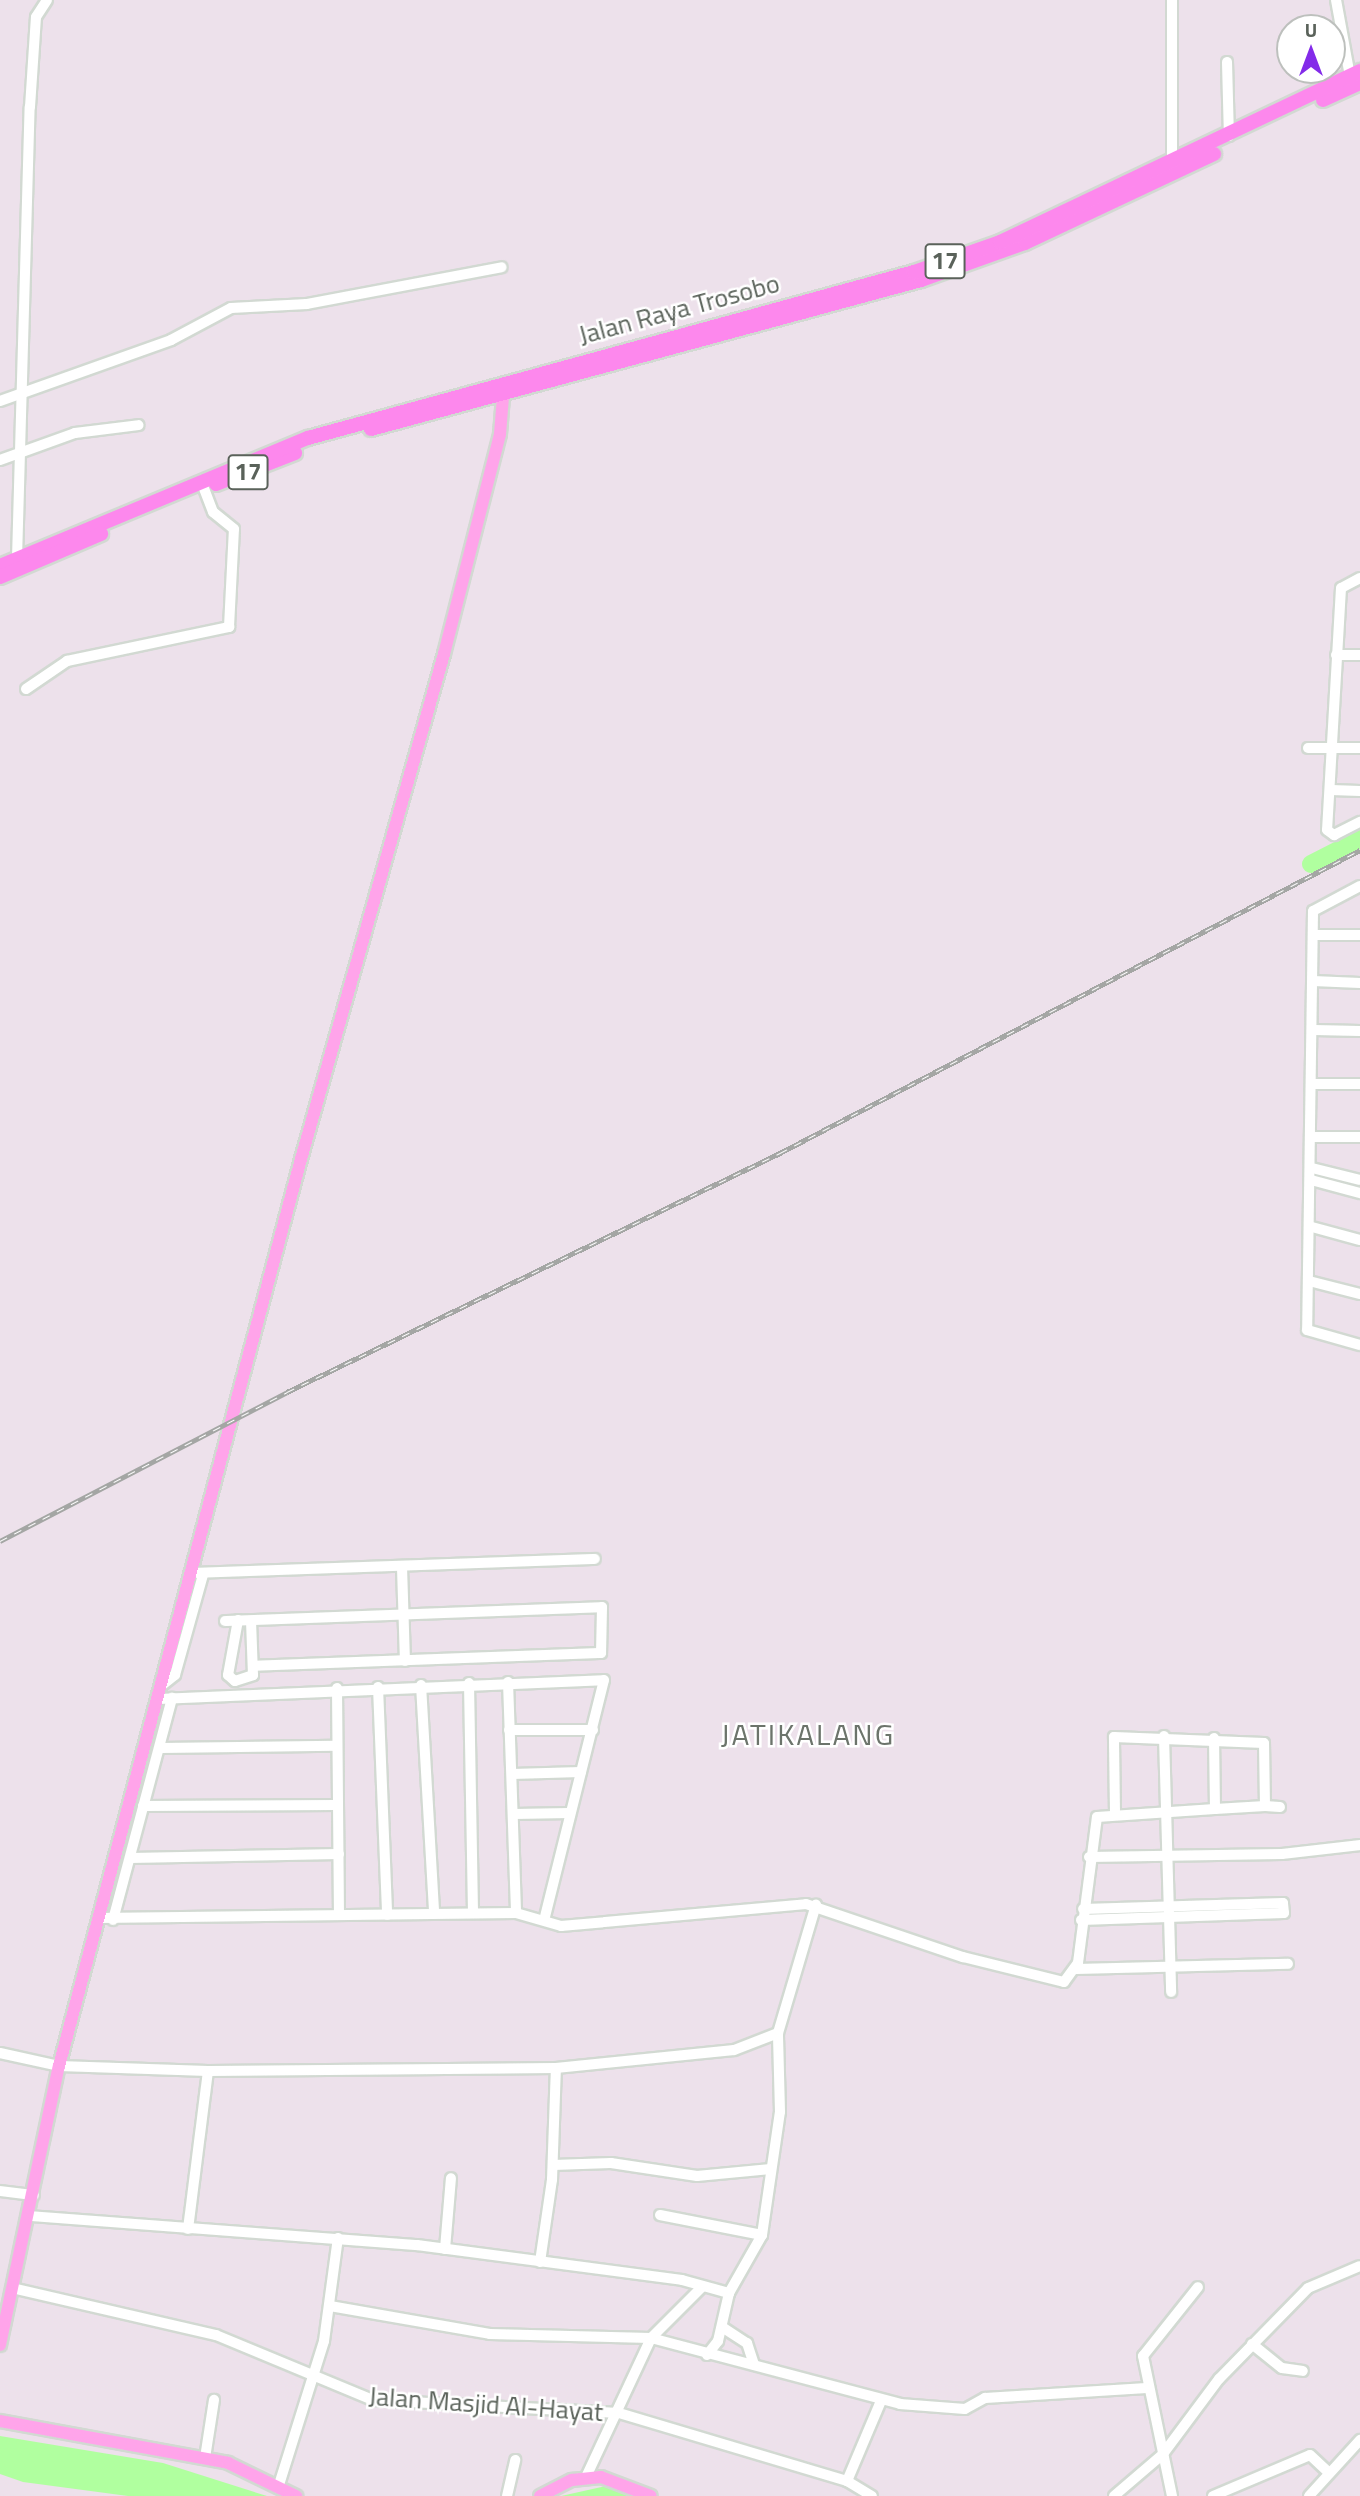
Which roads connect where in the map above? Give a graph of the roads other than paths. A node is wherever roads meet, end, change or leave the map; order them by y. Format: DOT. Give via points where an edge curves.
graph roads {
  1 [pos="47,0"];
  2 [pos="1172,0"];
  3 [pos="1336,0"];
  4 [pos="1227,62"];
  5 [pos="1355,79"];
  6 [pos="1229,137"];
  7 [pos="1172,162"];
  8 [pos="502,267"];
  9 [pos="25,389"];
  10 [pos="504,392"];
  11 [pos="0,401"];
  12 [pos="139,425"];
  13 [pos="19,454"];
  14 [pos="0,460"];
  15 [pos="206,497"];
  16 [pos="7,568"];
  17 [pos="1360,578"];
  18 [pos="1360,654"];
  19 [pos="1336,655"];
  20 [pos="26,689"];
  21 [pos="1308,748"];
  22 [pos="1360,748"];
  23 [pos="1333,750"];
  24 [pos="1331,790"];
  25 [pos="1360,791"];
  26 [pos="1360,822"];
  27 [pos="1360,886"];
  28 [pos="1314,935"];
  29 [pos="1360,936"];
  30 [pos="1313,981"];
  31 [pos="1360,983"];
  32 [pos="1314,1030"];
  33 [pos="1360,1031"];
  34 [pos="1313,1084"];
  35 [pos="1360,1084"];
  36 [pos="1360,1137"];
  37 [pos="1312,1138"];
  38 [pos="1311,1168"];
  39 [pos="1311,1180"];
  40 [pos="1360,1180"];
  41 [pos="1360,1192"];
  42 [pos="1312,1227"];
  43 [pos="1360,1240"];
  44 [pos="1309,1281"];
  45 [pos="1360,1294"];
  46 [pos="1360,1345"];
  47 [pos="595,1559"];
  48 [pos="402,1567"];
  49 [pos="196,1574"];
  50 [pos="403,1613"];
  51 [pos="238,1620"];
  52 [pos="225,1621"];
  53 [pos="251,1621"];
  54 [pos="405,1661"];
  55 [pos="253,1666"];
  56 [pos="508,1682"];
  57 [pos="469,1683"];
  58 [pos="421,1685"];
  59 [pos="378,1687"];
  60 [pos="337,1688"];
  61 [pos="159,1692"];
  62 [pos="172,1698"];
  63 [pos="509,1730"];
  64 [pos="593,1730"];
  65 [pos="1164,1736"];
  66 [pos="1214,1738"];
  67 [pos="336,1746"];
  68 [pos="161,1748"];
  69 [pos="582,1772"];
  70 [pos="512,1774"];
  71 [pos="337,1805"];
  72 [pos="143,1806"];
  73 [pos="1265,1806"];
  74 [pos="1280,1807"];
  75 [pos="1164,1809"];
  76 [pos="1215,1809"];
  77 [pos="570,1813"];
  78 [pos="514,1814"];
  79 [pos="1115,1814"];
  80 [pos="1360,1845"];
  81 [pos="339,1854"];
  82 [pos="1089,1857"];
  83 [pos="1164,1857"];
  84 [pos="130,1858"];
  85 [pos="816,1905"];
  86 [pos="1166,1910"];
  87 [pos="434,1913"];
  88 [pos="473,1913"];
  89 [pos="516,1913"];
  90 [pos="387,1914"];
  91 [pos="339,1915"];
  92 [pos="1082,1915"];
  93 [pos="545,1917"];
  94 [pos="98,1918"];
  95 [pos="113,1920"];
  96 [pos="1169,1964"];
  97 [pos="1288,1964"];
  98 [pos="1076,1969"];
  99 [pos="1171,1992"];
  100 [pos="779,2033"];
  101 [pos="0,2053"];
  102 [pos="59,2066"];
  103 [pos="556,2068"];
  104 [pos="208,2071"];
  105 [pos="553,2165"];
  106 [pos="771,2169"];
  107 [pos="451,2178"];
  108 [pos="0,2191"];
  109 [pos="34,2195"];
  110 [pos="660,2215"];
  111 [pos="30,2216"];
  112 [pos="188,2228"];
  113 [pos="762,2235"];
  114 [pos="338,2238"];
  115 [pos="445,2249"];
  116 [pos="540,2262"];
  117 [pos="1360,2266"];
  118 [pos="702,2287"];
  119 [pos="1198,2287"];
  120 [pos="12,2288"];
  121 [pos="729,2293"];
  122 [pos="330,2306"];
  123 [pos="722,2327"];
  124 [pos="651,2338"];
  125 [pos="1252,2344"];
  126 [pos="0,2345"];
  127 [pos="707,2355"];
  128 [pos="754,2365"];
  129 [pos="1303,2371"];
  130 [pos="314,2377"];
  131 [pos="1147,2388"];
  132 [pos="214,2400"];
  133 [pos="881,2401"];
  134 [pos="620,2413"];
  135 [pos="0,2421"];
  136 [pos="1360,2440"];
  137 [pos="1163,2454"];
  138 [pos="205,2458"];
  139 [pos="515,2460"];
  140 [pos="1329,2473"];
  141 [pos="586,2477"];
  142 [pos="847,2481"];
  143 [pos="278,2488"];
  144 [pos="296,2496"];
  145 [pos="506,2496"];
  146 [pos="540,2496"];
  147 [pos="651,2496"];
  148 [pos="872,2496"];
  149 [pos="1114,2496"];
  150 [pos="1172,2496"];
  151 [pos="1213,2496"];
  152 [pos="1309,2496"];
  1 -- 9 [label="street" via="36,17 30,107"];
  2 -- 7 [label="street"];
  3 -- 5 [label="street"];
  4 -- 6 [label="street"];
  5 -- 6 [label="highway, Jalan Raya Trosobo / 17"];
  5 -- 10 [label="highway, Jalan Raya Trosobo / 17" via="1000,254 830,307"];
  6 -- 7 [label="highway, Jalan Raya Trosobo / 17"];
  7 -- 10 [label="highway, Jalan Raya Trosobo / 17" via="1000,242 914,272"];
  8 -- 9 [label="street" via="307,304 231,308 171,340"];
  9 -- 11 [label="street"];
  9 -- 13 [label="street"];
  10 -- 15 [label="highway, Jalan Raya Trosobo / 17" via="309,447"];
  10 -- 16 [label="highway, Jalan Raya Trosobo / 17" via="308,438"];
  10 -- 49 [label="main road" via="503,417 410,781"];
  12 -- 13 [label="street" via="91,429"];
  13 -- 14 [label="street"];
  13 -- 16 [label="street"];
  15 -- 16 [label="highway, Jalan Raya Trosobo / 17"];
  15 -- 20 [label="street" via="234,529 229,627 67,662"];
  17 -- 19 [label="street" via="1342,585"];
  18 -- 19 [label="street"];
  19 -- 23 [label="street"];
  21 -- 23 [label="street"];
  22 -- 23 [label="street"];
  23 -- 24 [label="street"];
  24 -- 25 [label="street"];
  24 -- 26 [label="street" via="1329,834"];
  27 -- 28 [label="street" via="1314,909"];
  28 -- 29 [label="street"];
  28 -- 30 [label="street"];
  30 -- 31 [label="street"];
  30 -- 32 [label="street"];
  32 -- 33 [label="street"];
  32 -- 34 [label="street"];
  34 -- 35 [label="street"];
  34 -- 37 [label="street"];
  36 -- 37 [label="street"];
  37 -- 38 [label="street"];
  38 -- 39 [label="street"];
  38 -- 40 [label="street"];
  39 -- 41 [label="street"];
  39 -- 42 [label="street"];
  42 -- 43 [label="street"];
  42 -- 44 [label="street"];
  44 -- 45 [label="street"];
  44 -- 46 [label="street" via="1307,1331"];
  47 -- 48 [label="street"];
  48 -- 49 [label="street"];
  48 -- 50 [label="street"];
  49 -- 61 [label="main road"];
  50 -- 53 [label="street"];
  50 -- 54 [label="street"];
  50 -- 54 [label="street" via="602,1608 601,1653"];
  51 -- 52 [label="street"];
  51 -- 53 [label="street"];
  51 -- 55 [label="street" via="229,1675 246,1681"];
  53 -- 55 [label="street"];
  54 -- 55 [label="street"];
  56 -- 57 [label="street"];
  56 -- 63 [label="street"];
  56 -- 64 [label="street" via="604,1680"];
  57 -- 58 [label="street"];
  57 -- 88 [label="street"];
  58 -- 59 [label="street"];
  58 -- 87 [label="street"];
  59 -- 60 [label="street"];
  59 -- 90 [label="street"];
  60 -- 62 [label="street"];
  60 -- 67 [label="street"];
  61 -- 62 [label="street"];
  61 -- 94 [label="main road"];
  62 -- 68 [label="street"];
  63 -- 64 [label="street"];
  63 -- 70 [label="street"];
  64 -- 69 [label="street"];
  65 -- 66 [label="street"];
  65 -- 75 [label="street"];
  65 -- 79 [label="street" via="1114,1737"];
  66 -- 73 [label="street" via="1264,1743"];
  66 -- 76 [label="street"];
  67 -- 68 [label="street"];
  67 -- 71 [label="street"];
  68 -- 72 [label="street"];
  69 -- 70 [label="street"];
  69 -- 77 [label="street"];
  70 -- 78 [label="street"];
  71 -- 72 [label="street"];
  71 -- 81 [label="street"];
  72 -- 84 [label="street"];
  73 -- 74 [label="street"];
  73 -- 76 [label="street"];
  75 -- 76 [label="street"];
  75 -- 79 [label="street"];
  75 -- 83 [label="street"];
  77 -- 78 [label="street"];
  77 -- 93 [label="street"];
  78 -- 89 [label="street"];
  79 -- 82 [label="street" via="1097,1817"];
  80 -- 83 [label="street" via="1341,1851"];
  81 -- 84 [label="street"];
  81 -- 91 [label="street"];
  82 -- 83 [label="street"];
  82 -- 92 [label="street"];
  83 -- 86 [label="street"];
  84 -- 95 [label="street"];
  85 -- 93 [label="street" via="588,1926 561,1926"];
  85 -- 98 [label="street" via="888,1934 1056,1982 1070,1980"];
  85 -- 100 [label="street"];
  86 -- 86 [label="street" via="1283,1903 1284,1912"];
  86 -- 92 [label="street"];
  86 -- 96 [label="street"];
  87 -- 88 [label="street"];
  87 -- 90 [label="street"];
  88 -- 89 [label="street"];
  89 -- 93 [label="street"];
  90 -- 91 [label="street"];
  91 -- 95 [label="street"];
  92 -- 98 [label="street"];
  94 -- 95 [label="street"];
  94 -- 102 [label="main road"];
  96 -- 97 [label="street"];
  96 -- 98 [label="street"];
  96 -- 99 [label="street"];
  100 -- 103 [label="street" via="734,2050"];
  100 -- 106 [label="street" via="782,2080"];
  101 -- 102 [label="street"];
  102 -- 104 [label="street"];
  102 -- 109 [label="main road"];
  103 -- 104 [label="street"];
  103 -- 105 [label="street"];
  104 -- 112 [label="street"];
  105 -- 106 [label="street" via="611,2163 696,2176"];
  105 -- 116 [label="street"];
  106 -- 113 [label="street"];
  107 -- 115 [label="street"];
  108 -- 109 [label="street"];
  109 -- 111 [label="main road"];
  110 -- 113 [label="street"];
  111 -- 112 [label="street"];
  111 -- 120 [label="main road"];
  112 -- 114 [label="street"];
  113 -- 121 [label="street"];
  114 -- 115 [label="street"];
  114 -- 122 [label="street"];
  115 -- 116 [label="street"];
  116 -- 118 [label="street"];
  117 -- 125 [label="street" via="1308,2288"];
  118 -- 121 [label="street"];
  118 -- 124 [label="street"];
  119 -- 131 [label="street" via="1147,2345"];
  120 -- 126 [label="main road"];
  120 -- 130 [label="street, Jalan Masjid Al-Hayat" via="216,2335"];
  121 -- 123 [label="street"];
  122 -- 124 [label="street" via="490,2334"];
  122 -- 130 [label="street"];
  123 -- 127 [label="street"];
  123 -- 128 [label="street" via="747,2343"];
  124 -- 127 [label="street"];
  124 -- 134 [label="street"];
  125 -- 129 [label="street" via="1282,2368"];
  125 -- 137 [label="street"];
  127 -- 128 [label="street"];
  128 -- 133 [label="street"];
  130 -- 134 [label="street, Jalan Masjid Al-Hayat" via="373,2400"];
  130 -- 143 [label="street"];
  131 -- 133 [label="street" via="985,2399 961,2409"];
  131 -- 137 [label="street"];
  132 -- 138 [label="street"];
  133 -- 142 [label="street"];
  134 -- 141 [label="street"];
  134 -- 142 [label="street, Jalan Masjid Al-Hayat"];
  135 -- 138 [label="main road"];
  136 -- 140 [label="street"];
  137 -- 149 [label="street"];
  137 -- 150 [label="street"];
  138 -- 143 [label="main road"];
  139 -- 145 [label="street"];
  140 -- 151 [label="street" via="1310,2455"];
  140 -- 152 [label="street"];
  141 -- 146 [label="main road"];
  141 -- 147 [label="main road" via="616,2479"];
  142 -- 148 [label="street, Jalan Masjid Al-Hayat"];
  143 -- 144 [label="main road"];
}
